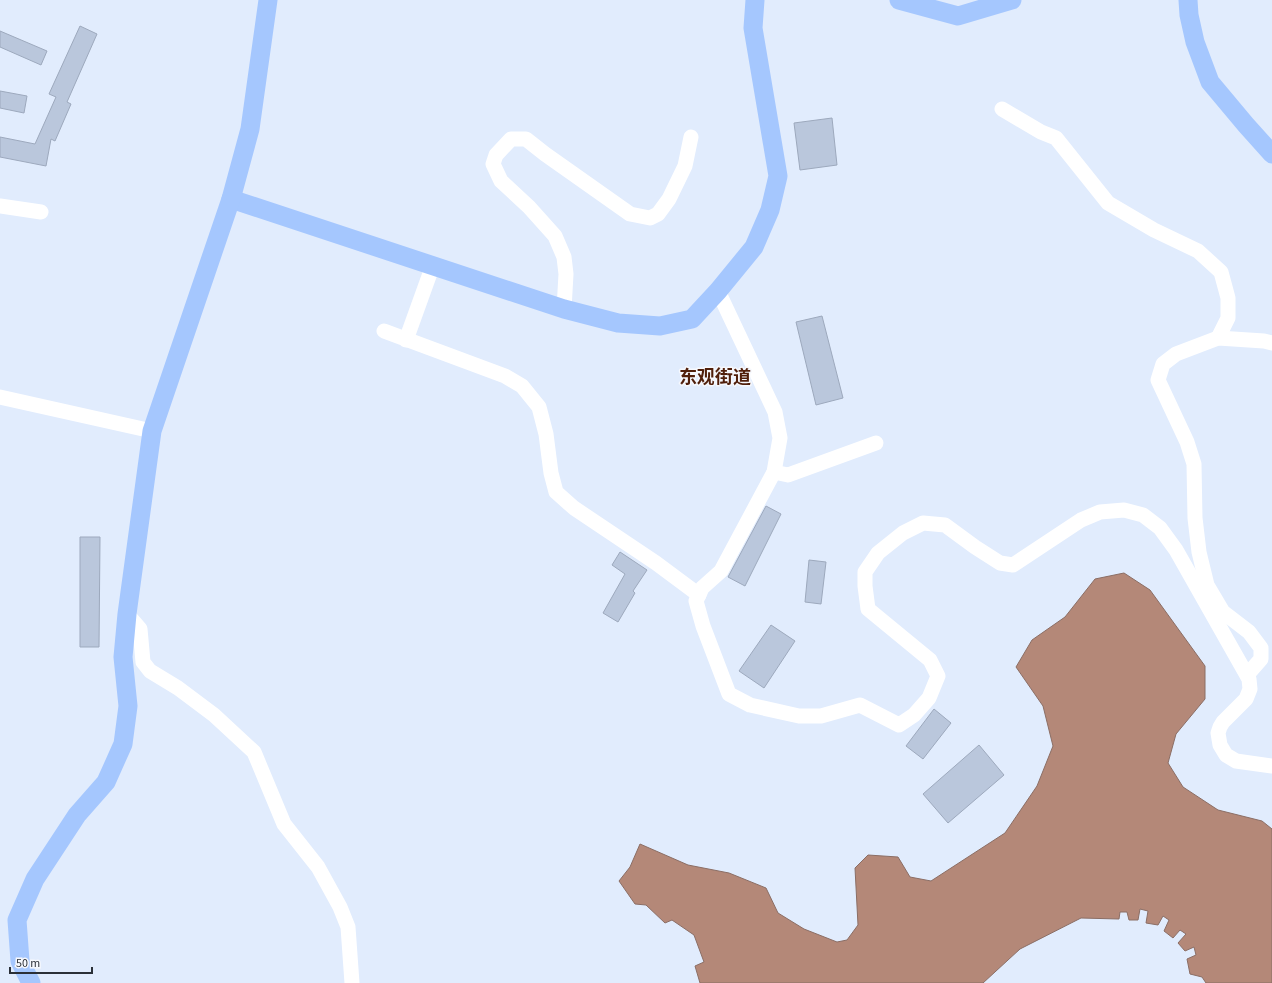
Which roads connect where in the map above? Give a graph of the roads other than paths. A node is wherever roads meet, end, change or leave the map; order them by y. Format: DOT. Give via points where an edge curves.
graph roads {
  1 [pos="268,0"];
  2 [pos="756,0"];
  3 [pos="899,0"];
  4 [pos="1012,0"];
  5 [pos="1188,0"];
  6 [pos="1002,109"];
  7 [pos="690,137"];
  8 [pos="1272,154"];
  9 [pos="231,198"];
  10 [pos="0,206"];
  11 [pos="41,212"];
  12 [pos="433,265"];
  13 [pos="718,291"];
  14 [pos="564,309"];
  15 [pos="384,331"];
  16 [pos="1218,338"];
  17 [pos="406,340"];
  18 [pos="1272,343"];
  19 [pos="0,397"];
  20 [pos="152,431"];
  21 [pos="876,443"];
  22 [pos="774,472"];
  23 [pos="699,595"];
  24 [pos="127,614"];
  25 [pos="1247,675"];
  26 [pos="1272,766"];
  27 [pos="31,983"];
  28 [pos="352,983"];
  1 -- 9 [label="main road" via="250,129"];
  2 -- 13 [label="main road" via="753,28 778,176 770,210 754,247"];
  3 -- 4 [label="main road" via="958,16"];
  5 -- 8 [label="main road" via="1195,42 1210,82"];
  6 -- 16 [label="street" via="1056,138 1108,203 1154,230 1198,251 1221,272 1228,298 1228,318"];
  7 -- 14 [label="street" via="685,166 669,199 658,214 650,218 630,214 526,139 511,139 496,155 493,164 501,182 529,207 555,236 564,257"];
  9 -- 12 [label="main road"];
  9 -- 20 [label="main road"];
  10 -- 11 [label="street"];
  12 -- 14 [label="main road"];
  12 -- 17 [label="street"];
  13 -- 14 [label="main road" via="692,319 660,326 618,323"];
  13 -- 22 [label="street" via="775,412 780,438"];
  15 -- 17 [label="street"];
  16 -- 18 [label="street"];
  16 -- 25 [label="street" via="1176,354 1163,364 1158,380 1187,442 1194,464 1195,518 1199,552 1207,585 1223,612 1249,632 1261,648 1261,659"];
  17 -- 23 [label="street" via="505,376 522,386 539,407 556,492 574,508"];
  19 -- 20 [label="street"];
  20 -- 24 [label="main road"];
  21 -- 22 [label="street" via="788,475"];
  22 -- 23 [label="street" via="721,571 702,588"];
  23 -- 25 [label="street" via="696,601 703,626 729,694 750,705 799,716 821,716 860,705 899,725 914,715 929,698 938,676 930,660 868,609 865,572 878,553 903,533 923,523 945,524 975,548 1000,562 1013,565 1081,520 1100,512 1124,510 1143,516 1160,528 1176,550"];
  24 -- 27 [label="main road" via="124,658 128,706 123,744 106,782 77,815 35,879 16,920 20,961"];
  24 -- 28 [label="street" via="140,629 143,662 150,671 214,715 254,752 284,824 318,867 340,907 348,927"];
  25 -- 26 [label="street" via="1250,684 1249,694 1223,722 1218,733 1220,745 1226,755 1236,761"];
}
